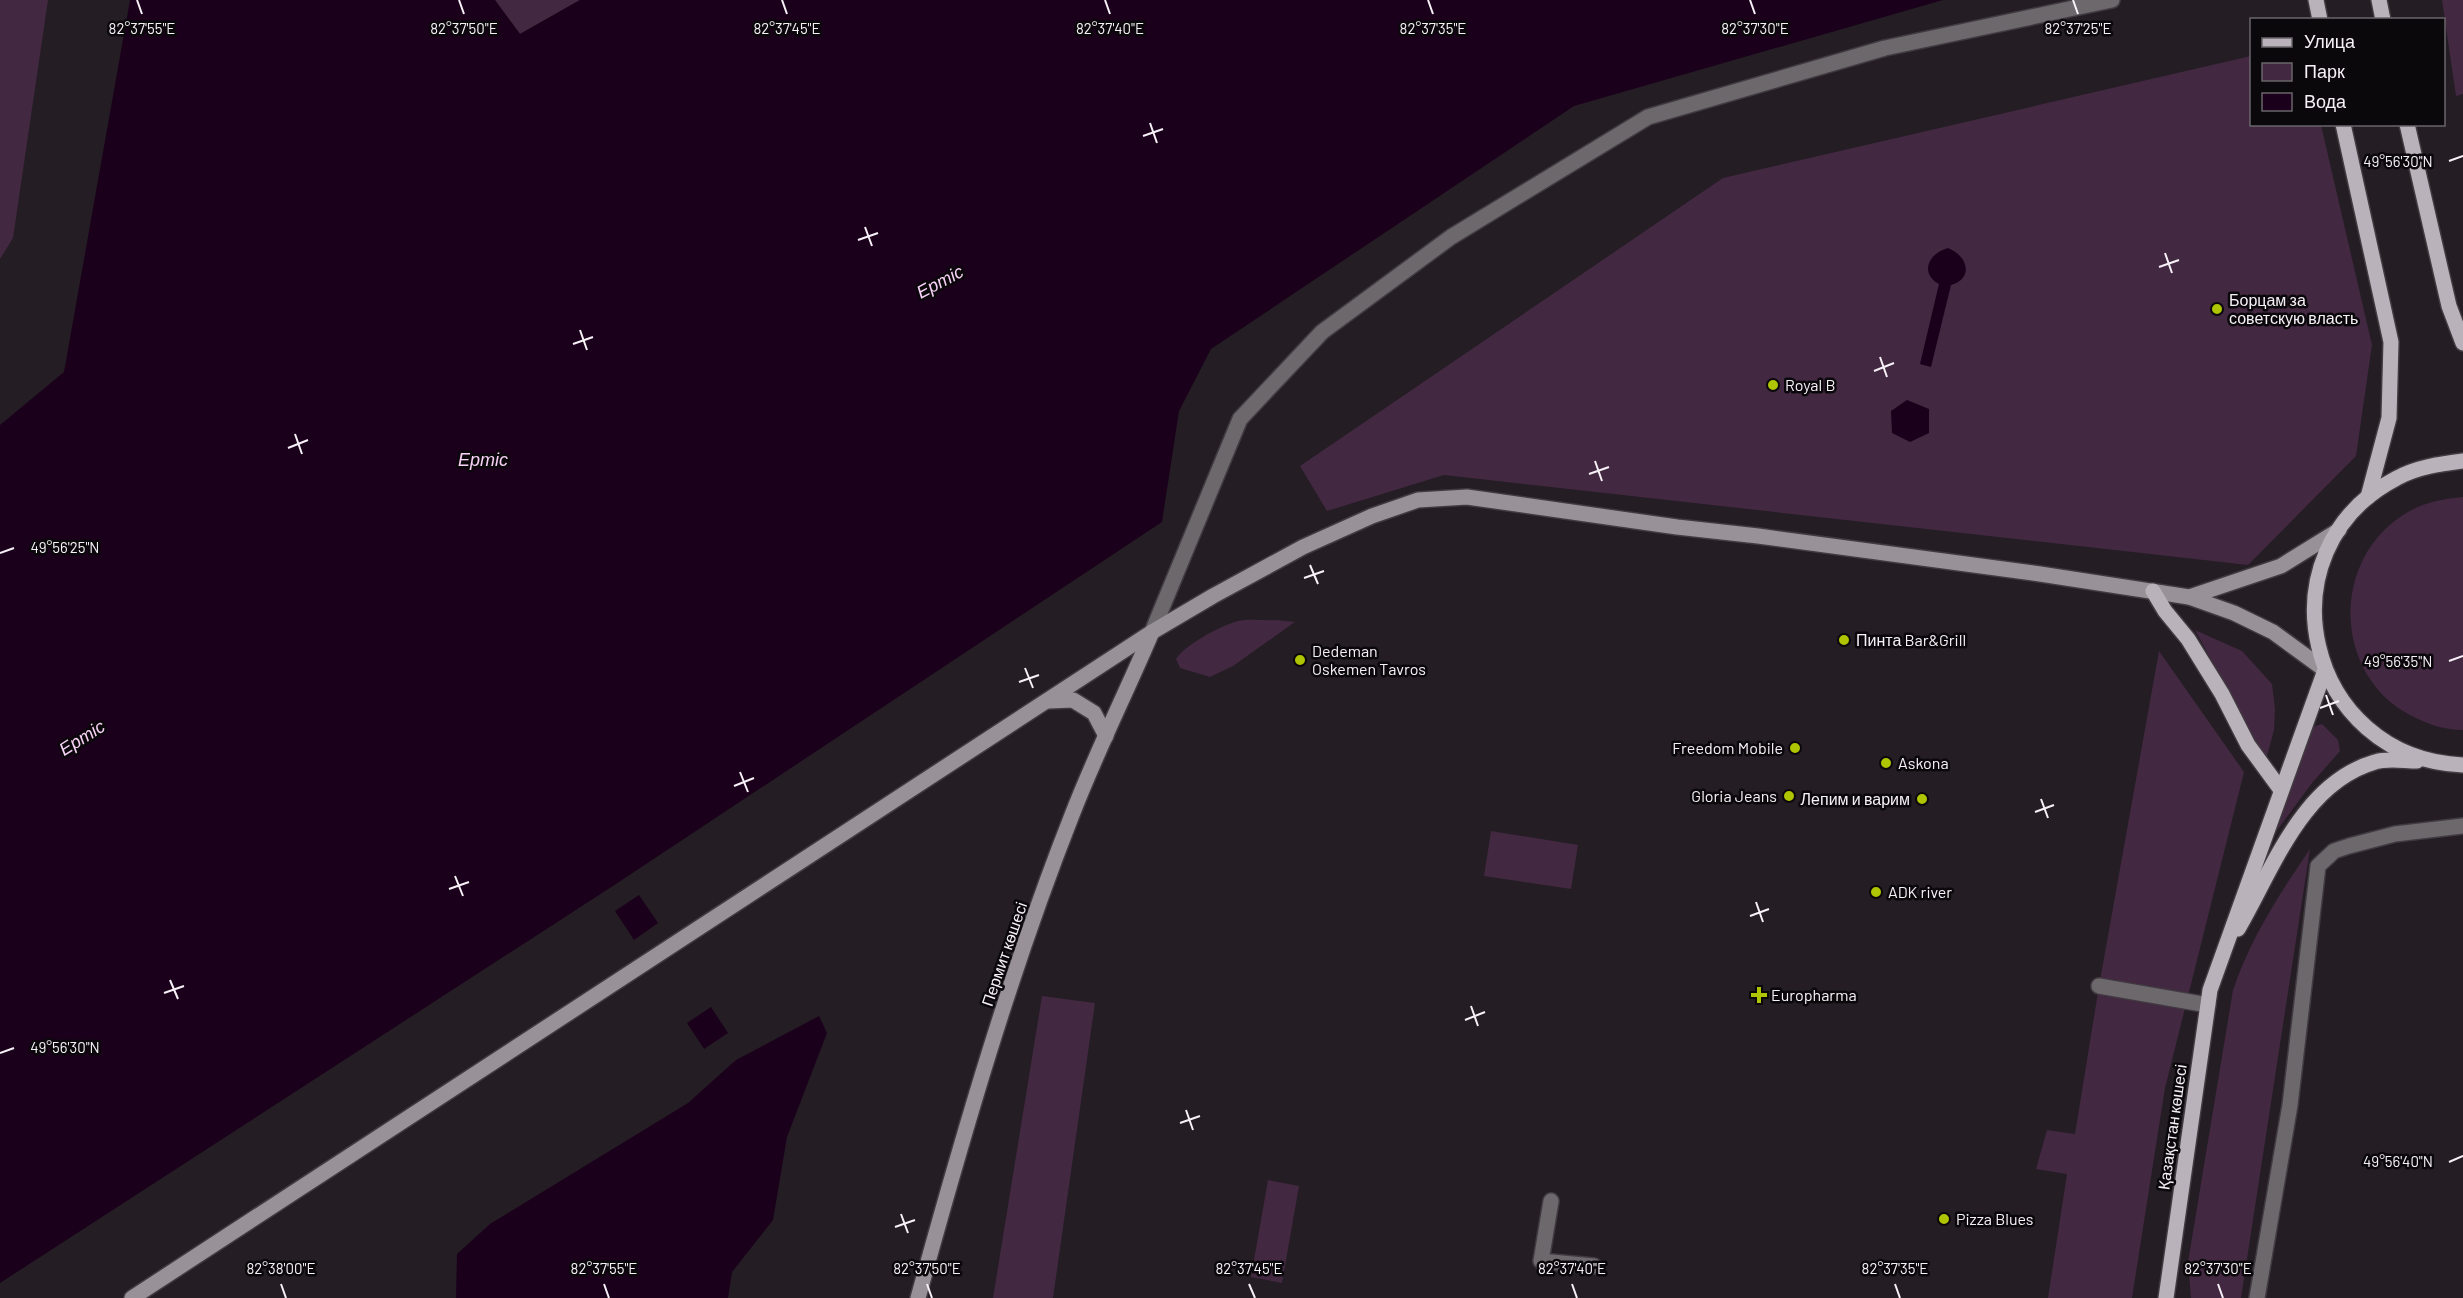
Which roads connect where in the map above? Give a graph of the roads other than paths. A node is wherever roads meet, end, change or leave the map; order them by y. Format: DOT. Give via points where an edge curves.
graph roads {
  1 [pos="2112,0"];
  2 [pos="2316,0"];
  3 [pos="2379,0"];
  4 [pos="2320,18"];
  5 [pos="2383,18"];
  6 [pos="2343,126"];
  7 [pos="2407,126"];
  8 [pos="2463,343"];
  9 [pos="2463,461"];
  10 [pos="2368,496"];
  11 [pos="2339,530"];
  12 [pos="2153,591"];
  13 [pos="2189,597"];
  14 [pos="1152,632"];
  15 [pos="2325,670"];
  16 [pos="1045,702"];
  17 [pos="1106,736"];
  18 [pos="2427,760"];
  19 [pos="2463,765"];
  20 [pos="2281,790"];
  21 [pos="2463,826"];
  22 [pos="2219,963"];
  23 [pos="2099,986"];
  24 [pos="2208,1005"];
  25 [pos="1551,1201"];
  26 [pos="1594,1266"];
  27 [pos="132,1298"];
  28 [pos="918,1298"];
  29 [pos="2166,1298"];
  30 [pos="2257,1298"];
  1 -- 14 [label="street" via="1885,48 1648,117 1451,237 1322,332 1240,419"];
  2 -- 4 [label="main road"];
  3 -- 5 [label="main road"];
  6 -- 10 [label="main road" via="2391,342 2389,418"];
  7 -- 8 [label="main road" via="2449,306"];
  9 -- 10 [label="main road" via="2430,465 2397,477"];
  10 -- 11 [label="main road"];
  11 -- 13 [label="main road" via="2281,566"];
  11 -- 15 [label="main road" via="2325,556 2316,593 2317,642"];
  12 -- 13 [label="main road"];
  12 -- 14 [label="main road" via="1467,497 1418,500 1372,516 1303,547"];
  12 -- 20 [label="main road" via="2188,639 2248,745"];
  13 -- 15 [label="main road" via="2273,632"];
  14 -- 16 [label="main road"];
  14 -- 17 [label="main road, Пермит көшесі"];
  15 -- 18 [label="main road" via="2338,695 2376,736 2400,751"];
  15 -- 20 [label="main road, Қазақстан көшесі"];
  16 -- 17 [label="main road" via="1073,700 1094,713"];
  16 -- 27 [label="main road"];
  17 -- 28 [label="main road, Пермит көшесі" via="1072,814 1000,1017"];
  18 -- 19 [label="main road"];
  18 -- 22 [label="main road, Қазақстан көшесі" via="2376,762 2338,780 2313,803 2276,858"];
  20 -- 22 [label="main road, Қазақстан көшесі"];
  21 -- 30 [label="street" via="2396,834 2349,846 2334,851 2318,866 2290,1105"];
  22 -- 24 [label="main road, Қазақстан көшесі"];
  23 -- 24 [label="street"];
  24 -- 29 [label="main road, Қазақстан көшесі"];
  25 -- 26 [label="street" via="1541,1261"];
}
